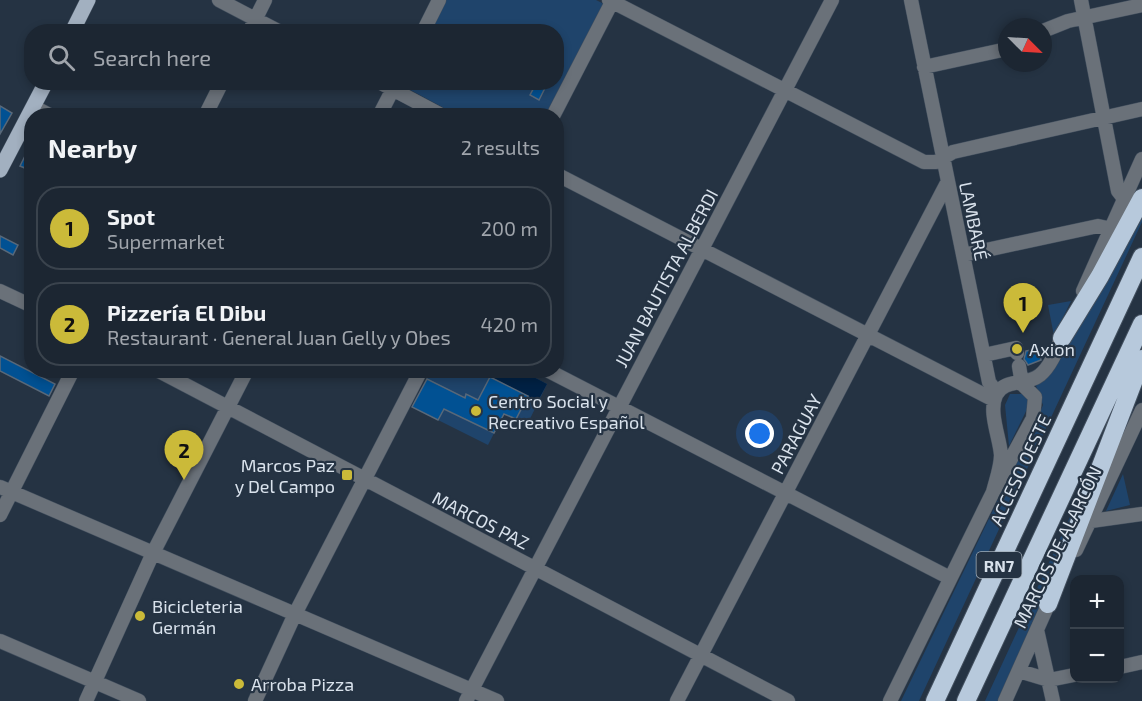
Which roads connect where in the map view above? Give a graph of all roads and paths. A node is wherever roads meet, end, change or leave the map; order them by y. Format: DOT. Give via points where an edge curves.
graph roads {
  1 [pos="88,0"];
  2 [pos="219,0"];
  3 [pos="265,0"];
  4 [pos="439,0"];
  5 [pos="612,0"];
  6 [pos="832,0"];
  7 [pos="911,0"];
  8 [pos="1081,0"];
  9 [pos="1142,5"];
  10 [pos="1083,18"];
  11 [pos="255,19"];
  12 [pos="76,24"];
  13 [pos="253,24"];
  14 [pos="265,24"];
  15 [pos="427,24"];
  16 [pos="1052,27"];
  17 [pos="998,51"];
  18 [pos="924,67"];
  19 [pos="42,90"];
  20 [pos="218,90"];
  21 [pos="392,90"];
  22 [pos="401,90"];
  23 [pos="784,92"];
  24 [pos="34,107"];
  25 [pos="209,108"];
  26 [pos="383,108"];
  27 [pos="430,108"];
  28 [pos="557,108"];
  29 [pos="1142,109"];
  30 [pos="1103,120"];
  31 [pos="24,125"];
  32 [pos="1142,159"];
  33 [pos="943,160"];
  34 [pos="1,166"];
  35 [pos="564,178"];
  36 [pos="947,183"];
  37 [pos="1133,199"];
  38 [pos="1112,229"];
  39 [pos="702,249"];
  40 [pos="963,255"];
  41 [pos="1142,257"];
  42 [pos="0,291"];
  43 [pos="24,302"];
  44 [pos="1142,324"];
  45 [pos="868,335"];
  46 [pos="1062,338"];
  47 [pos="984,355"];
  48 [pos="1142,359"];
  49 [pos="68,378"];
  50 [pos="173,378"];
  51 [pos="243,378"];
  52 [pos="417,378"];
  53 [pos="562,378"];
  54 [pos="1022,384"];
  55 [pos="995,396"];
  56 [pos="229,407"];
  57 [pos="618,408"];
  58 [pos="1142,410"];
  59 [pos="364,480"];
  60 [pos="5,489"];
  61 [pos="993,492"];
  62 [pos="784,495"];
  63 [pos="1142,514"];
  64 [pos="0,515"];
  65 [pos="1090,521"];
  66 [pos="153,554"];
  67 [pos="534,568"];
  68 [pos="950,578"];
  69 [pos="1048,604"];
  70 [pos="295,614"];
  71 [pos="1037,630"];
  72 [pos="0,641"];
  73 [pos="700,654"];
  74 [pos="1142,662"];
  75 [pos="1124,666"];
  76 [pos="1019,671"];
  77 [pos="1070,676"];
  78 [pos="1049,680"];
  79 [pos="94,682"];
  80 [pos="469,695"];
  81 [pos="86,701"];
  82 [pos="139,701"];
  83 [pos="255,701"];
  84 [pos="497,701"];
  85 [pos="677,701"];
  86 [pos="788,701"];
  87 [pos="890,701"];
  88 [pos="935,701"];
  89 [pos="966,701"];
  90 [pos="1005,701"];
  91 [pos="1053,701"];
  1 -- 12 [label="main road"];
  2 -- 11 [label="street"];
  3 -- 11 [label="street"];
  4 -- 15 [label="street"];
  5 -- 23 [label="street"];
  5 -- 28 [label="street"];
  6 -- 23 [label="street, JUAN BAUTISTA ALBERDI"];
  7 -- 18 [label="street, LAMBARÉ"];
  8 -- 10 [label="street"];
  9 -- 10 [label="street"];
  10 -- 16 [label="street"];
  10 -- 30 [label="street"];
  11 -- 13 [label="street"];
  11 -- 14 [label="street"];
  17 -- 18 [label="street"];
  18 -- 33 [label="street, LAMBARÉ"];
  19 -- 24 [label="main road"];
  20 -- 25 [label="street"];
  21 -- 26 [label="street"];
  22 -- 27 [label="street"];
  23 -- 33 [label="street" via="924,162"];
  23 -- 39 [label="street, JUAN BAUTISTA ALBERDI"];
  29 -- 30 [label="street"];
  30 -- 33 [label="street" via="953,152"];
  30 -- 37 [label="street" via="1118,191"];
  31 -- 34 [label="main road"];
  32 -- 37 [label="street"];
  33 -- 36 [label="street, LAMBARÉ"];
  35 -- 39 [label="street"];
  36 -- 40 [label="street, LAMBARÉ"];
  36 -- 45 [label="street, PARAGUAY"];
  37 -- 38 [label="street"];
  37 -- 46 [label="highway" via="1100,276"];
  38 -- 40 [label="street" via="1098,226"];
  38 -- 46 [label="street"];
  39 -- 45 [label="street"];
  39 -- 57 [label="street, JUAN BAUTISTA ALBERDI"];
  40 -- 47 [label="street, LAMBARÉ"];
  41 -- 88 [label="highway, ACCESO OESTE / RN7"];
  42 -- 43 [label="street"];
  44 -- 89 [label="highway, RN7"];
  45 -- 55 [label="street"];
  45 -- 62 [label="street, PARAGUAY"];
  46 -- 54 [label="street" via="1047,369"];
  47 -- 54 [label="street" via="1016,348"];
  47 -- 55 [label="street, LAMBARÉ"];
  48 -- 69 [label="highway"];
  49 -- 60 [label="street"];
  50 -- 56 [label="street, MARCOS PAZ"];
  51 -- 56 [label="street"];
  52 -- 59 [label="street"];
  53 -- 57 [label="street"];
  54 -- 55 [label="street" via="1008,384"];
  54 -- 61 [label="street" via="1035,397 1035,411"];
  55 -- 61 [label="street, LAMBARÉ" via="1001,458"];
  56 -- 59 [label="street, MARCOS PAZ"];
  56 -- 66 [label="street"];
  57 -- 62 [label="street"];
  57 -- 67 [label="street, JUAN BAUTISTA ALBERDI"];
  58 -- 65 [label="street, MARCOS DE ALARCÓN"];
  59 -- 67 [label="street, MARCOS PAZ"];
  59 -- 70 [label="street"];
  60 -- 64 [label="street"];
  60 -- 66 [label="street"];
  61 -- 68 [label="street"];
  62 -- 68 [label="street"];
  62 -- 73 [label="street, PARAGUAY"];
  63 -- 65 [label="street"];
  65 -- 69 [label="street, MARCOS DE ALARCÓN"];
  66 -- 70 [label="street"];
  66 -- 79 [label="street"];
  67 -- 73 [label="street, MARCOS PAZ"];
  67 -- 80 [label="street, JUAN BAUTISTA ALBERDI"];
  68 -- 87 [label="street"];
  69 -- 71 [label="street, MARCOS DE ALARCÓN"];
  70 -- 80 [label="street"];
  70 -- 83 [label="street"];
  71 -- 76 [label="street, MARCOS DE ALARCÓN"];
  71 -- 78 [label="street"];
  72 -- 79 [label="street"];
  73 -- 85 [label="street, PARAGUAY"];
  73 -- 86 [label="street, MARCOS PAZ"];
  74 -- 75 [label="street"];
  76 -- 78 [label="street"];
  76 -- 90 [label="street, MARCOS DE ALARCÓN"];
  77 -- 78 [label="street"];
  78 -- 91 [label="street"];
  79 -- 81 [label="street"];
  79 -- 82 [label="street"];
  80 -- 84 [label="street"];
}
